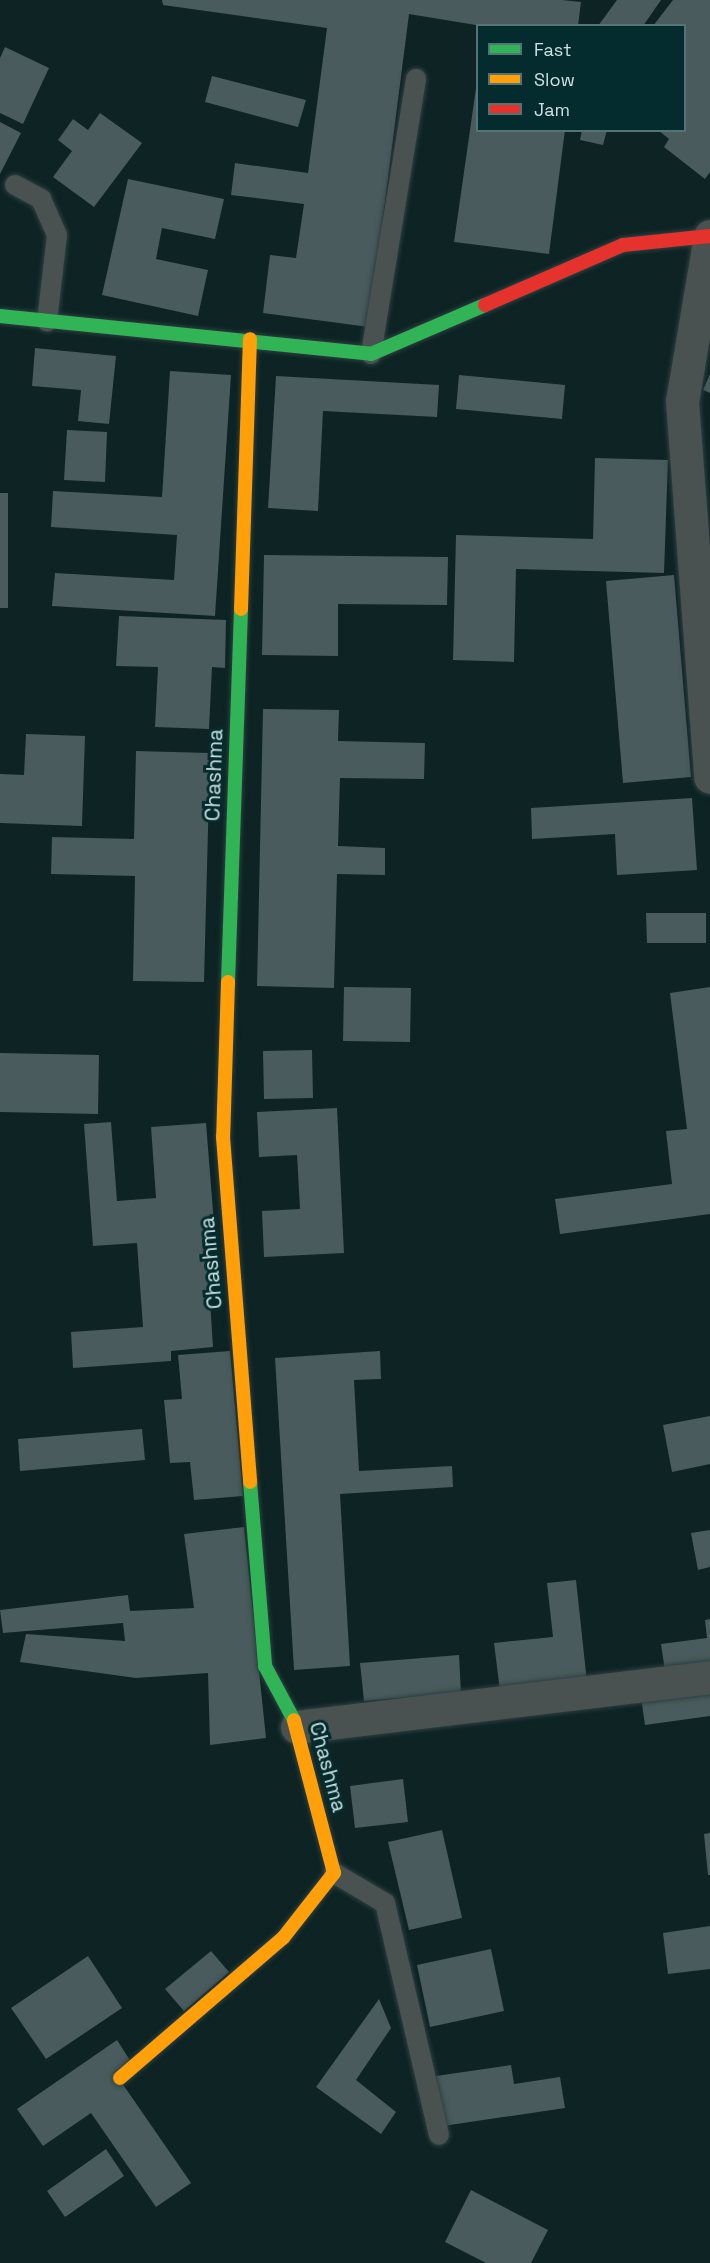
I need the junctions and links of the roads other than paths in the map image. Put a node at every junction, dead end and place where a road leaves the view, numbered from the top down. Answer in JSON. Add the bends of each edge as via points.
{"nodes":[{"id":1,"x":416,"y":79,"type":"dead end"},
{"id":2,"x":15,"y":185,"type":"dead end"},
{"id":3,"x":710,"y":236,"type":"edge"},
{"id":4,"x":0,"y":316,"type":"edge"},
{"id":5,"x":47,"y":321,"type":"junction"},
{"id":6,"x":250,"y":339,"type":"junction"},
{"id":7,"x":371,"y":354,"type":"junction"},
{"id":8,"x":710,"y":777,"type":"edge"},
{"id":9,"x":710,"y":1677,"type":"edge"},
{"id":10,"x":297,"y":1728,"type":"junction"},
{"id":11,"x":334,"y":1873,"type":"junction"},
{"id":12,"x":120,"y":2078,"type":"dead end"},
{"id":13,"x":439,"y":2134,"type":"dead end"}],
"edges":[{"from":1,"to":7,"type":"lane"},
{"from":2,"to":5,"type":"lane","via":[[41,199],[57,235]]},
{"from":3,"to":7,"type":"street","via":[[623,245]]},
{"from":3,"to":8,"type":"street","via":[[682,401]]},
{"from":4,"to":5,"type":"street"},
{"from":5,"to":6,"type":"street"},
{"from":6,"to":7,"type":"street"},
{"from":6,"to":10,"type":"street","name":"Chashma","via":[[223,1137],[264,1666]]},
{"from":9,"to":10,"type":"street"},
{"from":10,"to":11,"type":"street","name":"Chashma"},
{"from":11,"to":12,"type":"street","via":[[283,1938]]},
{"from":11,"to":13,"type":"lane","via":[[385,1903]]}]}
